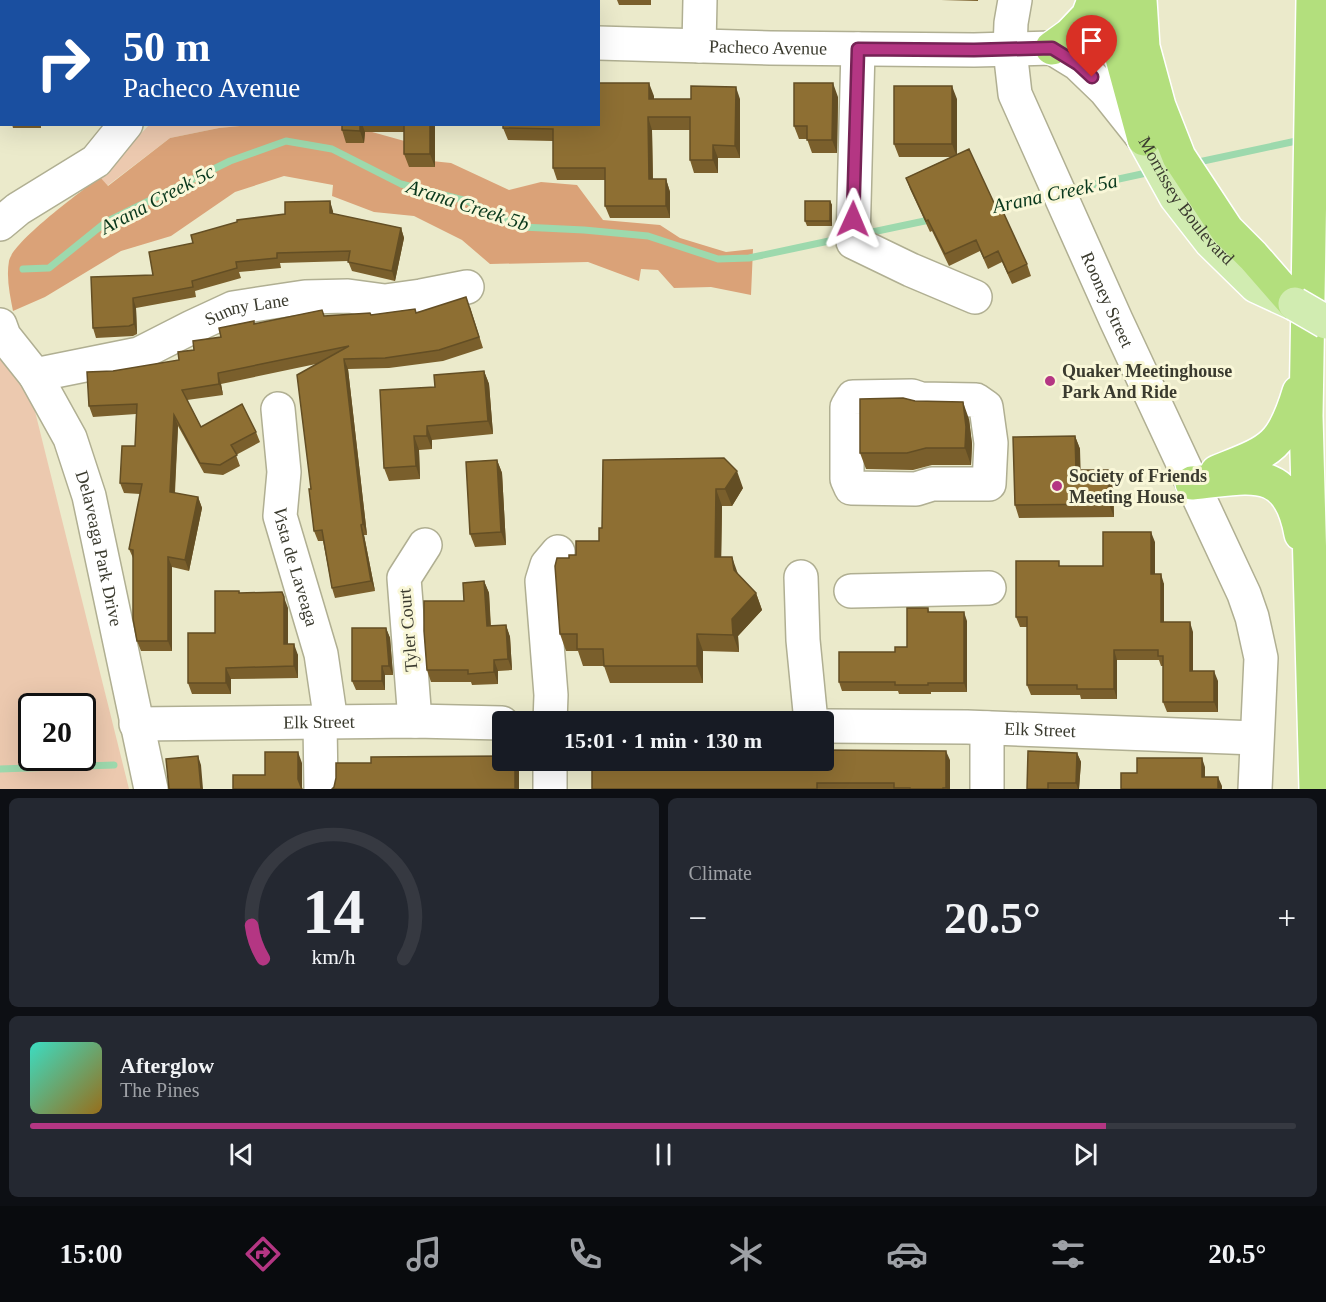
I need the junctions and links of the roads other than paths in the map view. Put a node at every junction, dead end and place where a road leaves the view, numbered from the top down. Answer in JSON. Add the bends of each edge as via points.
{"nodes":[{"id":1,"x":700,"y":0,"type":"edge"},
{"id":2,"x":1015,"y":0,"type":"edge"},
{"id":3,"x":1094,"y":0,"type":"edge"},
{"id":4,"x":1116,"y":0,"type":"edge"},
{"id":5,"x":1140,"y":0,"type":"edge"},
{"id":6,"x":1313,"y":0,"type":"edge"},
{"id":7,"x":600,"y":43,"type":"edge"},
{"id":8,"x":699,"y":46,"type":"junction"},
{"id":9,"x":1052,"y":48,"type":"junction"},
{"id":10,"x":858,"y":49,"type":"junction"},
{"id":11,"x":1010,"y":50,"type":"junction"},
{"id":12,"x":124,"y":126,"type":"edge"},
{"id":13,"x":1144,"y":139,"type":"junction"},
{"id":14,"x":0,"y":224,"type":"edge"},
{"id":15,"x":1250,"y":268,"type":"junction"},
{"id":16,"x":467,"y":287,"type":"dead end"},
{"id":17,"x":975,"y":297,"type":"dead end"},
{"id":18,"x":1295,"y":304,"type":"joint"},
{"id":19,"x":1326,"y":322,"type":"edge"},
{"id":20,"x":0,"y":325,"type":"edge"},
{"id":21,"x":1307,"y":361,"type":"junction"},
{"id":22,"x":35,"y":375,"type":"junction"},
{"id":23,"x":278,"y":409,"type":"dead end"},
{"id":24,"x":1192,"y":483,"type":"junction"},
{"id":25,"x":989,"y":484,"type":"joint"},
{"id":26,"x":425,"y":545,"type":"dead end"},
{"id":27,"x":558,"y":552,"type":"dead end"},
{"id":28,"x":801,"y":577,"type":"dead end"},
{"id":29,"x":988,"y":588,"type":"dead end"},
{"id":30,"x":851,"y":591,"type":"dead end"},
{"id":31,"x":1310,"y":606,"type":"junction"},
{"id":32,"x":550,"y":711,"type":"edge"},
{"id":33,"x":811,"y":711,"type":"edge"},
{"id":34,"x":415,"y":721,"type":"junction"},
{"id":35,"x":326,"y":722,"type":"junction"},
{"id":36,"x":492,"y":723,"type":"edge"},
{"id":37,"x":136,"y":724,"type":"junction"},
{"id":38,"x":834,"y":726,"type":"edge"},
{"id":39,"x":987,"y":728,"type":"junction"},
{"id":40,"x":1256,"y":738,"type":"junction"},
{"id":41,"x":550,"y":771,"type":"edge"},
{"id":42,"x":151,"y":789,"type":"edge"},
{"id":43,"x":321,"y":789,"type":"edge"},
{"id":44,"x":550,"y":789,"type":"edge"},
{"id":45,"x":987,"y":789,"type":"edge"},
{"id":46,"x":1255,"y":789,"type":"edge"},
{"id":47,"x":1316,"y":789,"type":"edge"}],
"edges":[{"from":1,"to":8,"type":"street"},
{"from":2,"to":11,"type":"street"},
{"from":3,"to":9,"type":"highway","via":[[1088,16]]},
{"from":4,"to":13,"type":"highway","via":[[1119,47]]},
{"from":5,"to":15,"type":"highway","via":[[1143,47],[1159,106],[1179,156]]},
{"from":6,"to":21,"type":"highway"},
{"from":7,"to":8,"type":"street","name":"Pacheco Avenue"},
{"from":8,"to":10,"type":"street","name":"Pacheco Avenue"},
{"from":9,"to":11,"type":"street"},
{"from":9,"to":13,"type":"street","name":"Morrissey Boulevard","via":[[1078,64],[1106,90]]},
{"from":10,"to":11,"type":"street","name":"Pacheco Avenue"},
{"from":10,"to":17,"type":"street","via":[[853,242]]},
{"from":11,"to":24,"type":"street","name":"Rooney Street","via":[[1015,94]]},
{"from":12,"to":14,"type":"street","via":[[96,161]]},
{"from":13,"to":15,"type":"main road","name":"Morrissey Boulevard","via":[[1176,197],[1211,242]]},
{"from":15,"to":18,"type":"highway"},
{"from":16,"to":22,"type":"street","name":"Sunny Lane","via":[[385,301],[348,296],[305,297],[233,308],[139,354]]},
{"from":18,"to":19,"type":"main road","bridge":true},
{"from":20,"to":22,"type":"street","name":"Delaveaga Park Drive","via":[[4,336]]},
{"from":21,"to":24,"type":"highway","via":[[1295,404],[1274,444],[1252,458]]},
{"from":21,"to":31,"type":"highway"},
{"from":22,"to":37,"type":"street","name":"Delaveaga Park Drive","via":[[70,438],[89,496]]},
{"from":23,"to":35,"type":"street","name":"Vista de Laveaga","via":[[284,472],[280,516],[321,654]]},
{"from":24,"to":31,"type":"highway","via":[[1262,479],[1285,493],[1299,525]]},
{"from":24,"to":40,"type":"street","name":"Rooney Street","via":[[1244,594],[1256,629],[1261,657]]},
{"from":25,"to":25,"type":"street","via":[[991,443],[986,407],[976,400],[853,397],[847,407],[851,488]]},
{"from":26,"to":34,"type":"street","name":"Tyler Court","via":[[404,578]]},
{"from":27,"to":32,"type":"street","via":[[542,581]]},
{"from":28,"to":33,"type":"street"},
{"from":29,"to":30,"type":"street"},
{"from":31,"to":47,"type":"highway"},
{"from":34,"to":35,"type":"street","name":"Elk Street"},
{"from":34,"to":36,"type":"street","name":"Elk Street"},
{"from":35,"to":37,"type":"street","name":"Elk Street"},
{"from":35,"to":43,"type":"street","name":"Vista de Laveaga"},
{"from":37,"to":42,"type":"street","name":"Delaveaga Park Drive"},
{"from":38,"to":39,"type":"street","name":"Elk Street"},
{"from":39,"to":40,"type":"street","name":"Elk Street"},
{"from":39,"to":45,"type":"street"},
{"from":40,"to":46,"type":"street","name":"Rooney Street"},
{"from":41,"to":44,"type":"street"}]}
